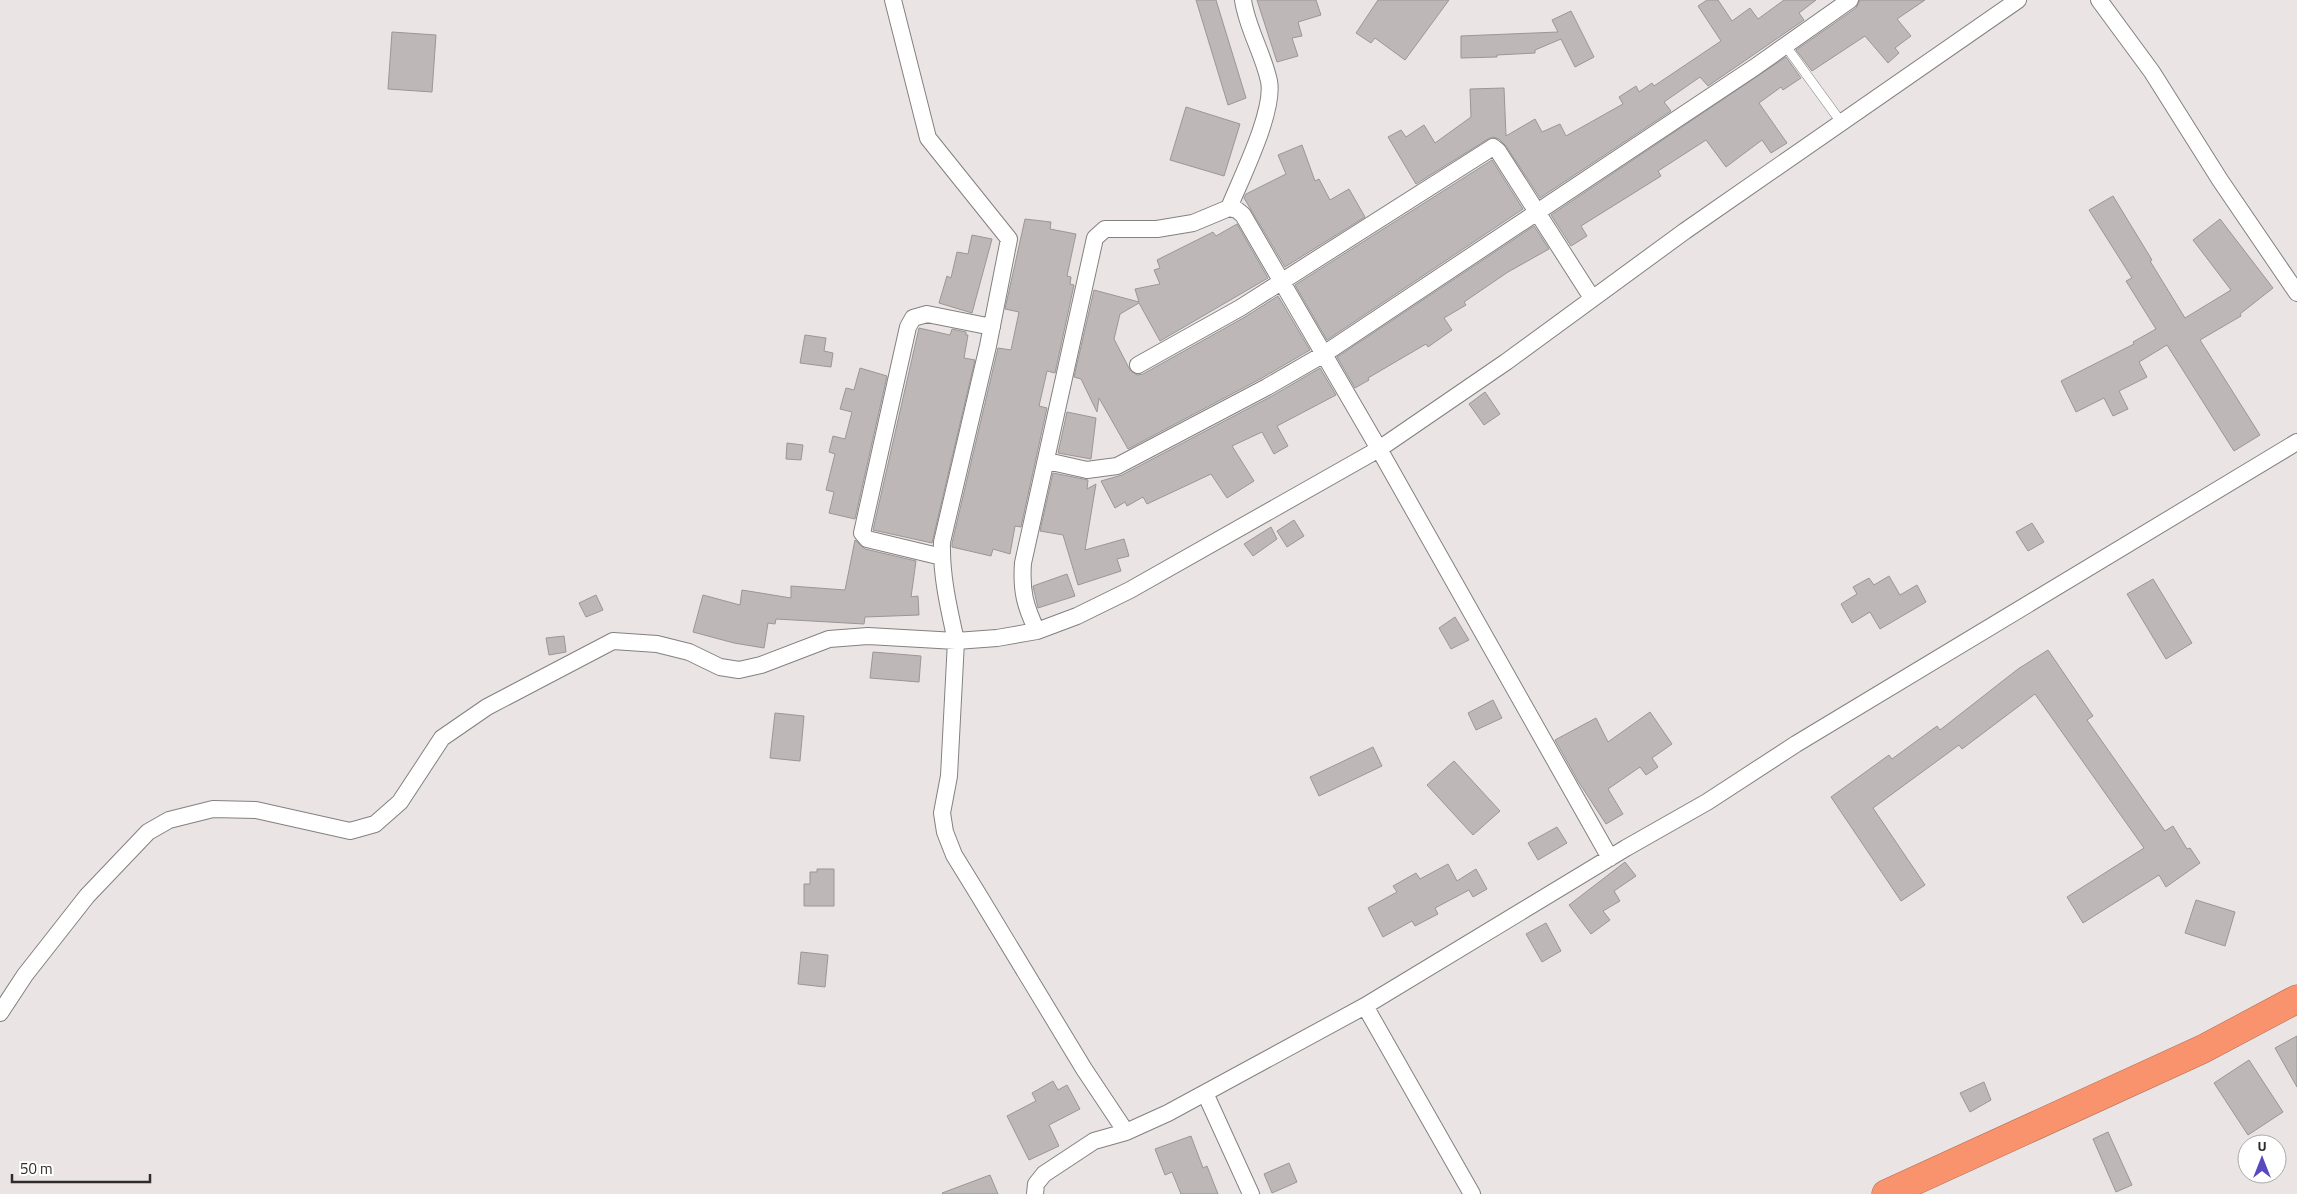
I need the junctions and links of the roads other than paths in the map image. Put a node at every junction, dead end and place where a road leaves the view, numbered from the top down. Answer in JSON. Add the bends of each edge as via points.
{"nodes":[{"id":1,"x":893,"y":0,"type":"edge"},
{"id":2,"x":1243,"y":0,"type":"edge"},
{"id":3,"x":1850,"y":0,"type":"edge"},
{"id":4,"x":2018,"y":0,"type":"edge"},
{"id":5,"x":2099,"y":0,"type":"edge"},
{"id":6,"x":1785,"y":45,"type":"junction"},
{"id":7,"x":1841,"y":122,"type":"junction"},
{"id":8,"x":1229,"y":208,"type":"junction"},
{"id":9,"x":1536,"y":211,"type":"junction"},
{"id":10,"x":1282,"y":281,"type":"junction"},
{"id":11,"x":2297,"y":292,"type":"edge"},
{"id":12,"x":1592,"y":298,"type":"junction"},
{"id":13,"x":992,"y":327,"type":"junction"},
{"id":14,"x":1324,"y":354,"type":"junction"},
{"id":15,"x":1138,"y":365,"type":"dead end"},
{"id":16,"x":2297,"y":442,"type":"edge"},
{"id":17,"x":1378,"y":448,"type":"junction"},
{"id":18,"x":1047,"y":461,"type":"junction"},
{"id":19,"x":942,"y":557,"type":"junction"},
{"id":20,"x":1037,"y":631,"type":"junction"},
{"id":21,"x":956,"y":641,"type":"junction"},
{"id":22,"x":1610,"y":858,"type":"junction"},
{"id":23,"x":2297,"y":999,"type":"edge"},
{"id":24,"x":1364,"y":1006,"type":"junction"},
{"id":25,"x":0,"y":1013,"type":"edge"},
{"id":26,"x":1204,"y":1092,"type":"junction"},
{"id":27,"x":1126,"y":1132,"type":"junction"},
{"id":28,"x":1035,"y":1194,"type":"edge"},
{"id":29,"x":1251,"y":1194,"type":"edge"},
{"id":30,"x":1472,"y":1194,"type":"edge"},
{"id":31,"x":1886,"y":1194,"type":"edge"}],
"edges":[{"from":1,"to":13,"type":"street","via":[[928,138],[1009,239]]},
{"from":2,"to":8,"type":"street","via":[[1269,83],[1270,99]]},
{"from":3,"to":6,"type":"street"},
{"from":4,"to":7,"type":"street"},
{"from":5,"to":11,"type":"street","via":[[2152,72],[2220,180]]},
{"from":6,"to":7,"type":"lane"},
{"from":6,"to":9,"type":"street"},
{"from":7,"to":12,"type":"street"},
{"from":8,"to":10,"type":"street","via":[[1243,215]]},
{"from":8,"to":18,"type":"street","via":[[1179,226],[1110,228],[1098,233],[1092,248]]},
{"from":9,"to":10,"type":"street","via":[[1496,148],[1490,148]]},
{"from":9,"to":12,"type":"street"},
{"from":9,"to":14,"type":"street"},
{"from":10,"to":14,"type":"street"},
{"from":10,"to":15,"type":"street"},
{"from":12,"to":17,"type":"street","via":[[1506,362]]},
{"from":13,"to":19,"type":"street","via":[[942,542]]},
{"from":13,"to":19,"type":"street","via":[[927,314],[913,318],[908,327],[869,497],[862,533],[867,539]]},
{"from":14,"to":17,"type":"street"},
{"from":14,"to":18,"type":"street","via":[[1118,466],[1087,470]]},
{"from":16,"to":22,"type":"street","via":[[1796,744],[1708,802]]},
{"from":17,"to":20,"type":"street","via":[[1130,590],[1078,616]]},
{"from":17,"to":22,"type":"street"},
{"from":18,"to":20,"type":"street","via":[[1022,563],[1025,606]]},
{"from":19,"to":21,"type":"street"},
{"from":20,"to":21,"type":"street"},
{"from":21,"to":25,"type":"street","via":[[868,636],[829,639],[739,670],[720,667],[689,652],[657,644],[613,641],[488,707],[442,738],[400,802],[375,824],[350,831],[256,810],[213,809],[169,820],[148,832],[86,896]]},
{"from":21,"to":27,"type":"street","via":[[949,776],[942,813],[945,832],[954,855]]},
{"from":22,"to":24,"type":"street"},
{"from":23,"to":31,"type":"highway","via":[[2203,1049]]},
{"from":24,"to":26,"type":"street"},
{"from":24,"to":30,"type":"street"},
{"from":26,"to":27,"type":"street"},
{"from":26,"to":29,"type":"street"},
{"from":27,"to":28,"type":"street","via":[[1094,1140],[1044,1174],[1036,1184]]}]}
